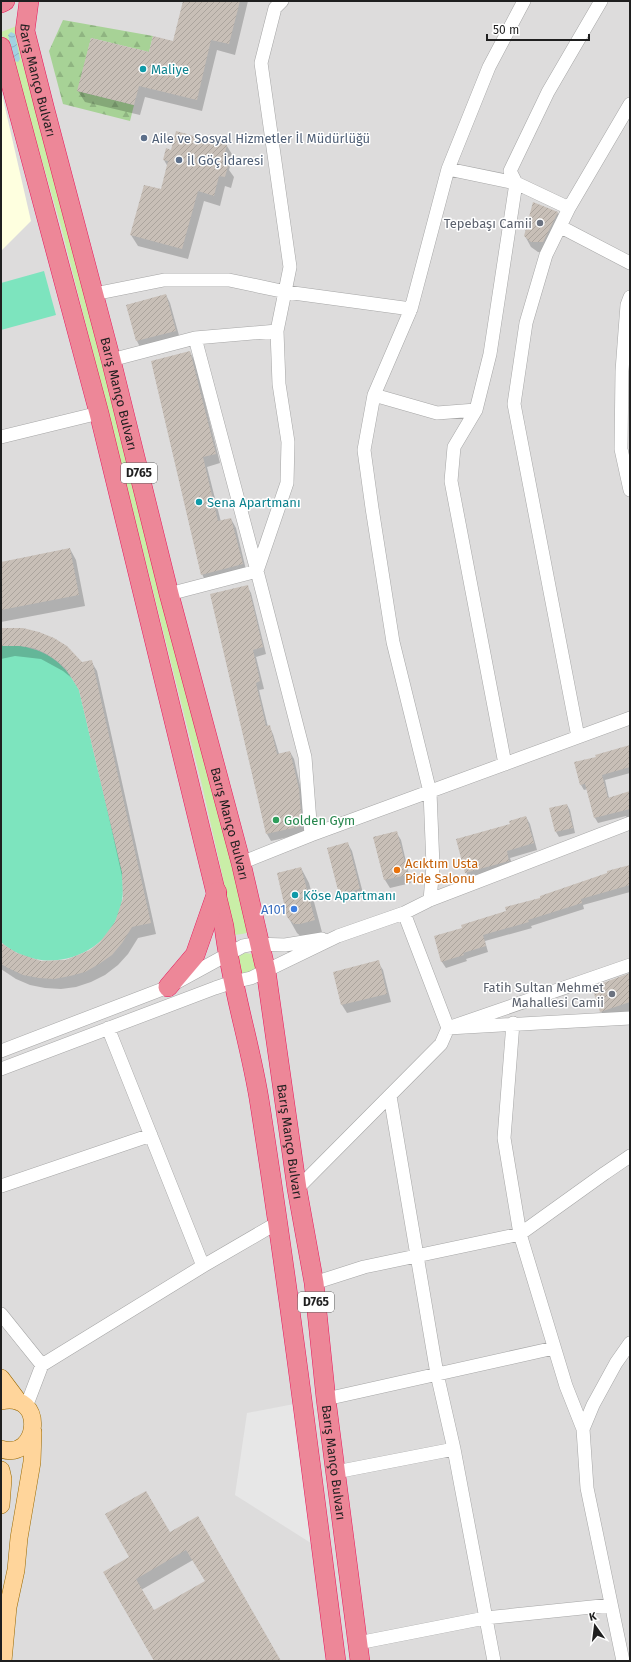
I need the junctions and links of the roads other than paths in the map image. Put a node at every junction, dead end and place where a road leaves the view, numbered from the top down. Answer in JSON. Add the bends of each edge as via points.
{"nodes":[{"id":1,"x":5,"y":1,"type":"edge"},
{"id":2,"x":29,"y":1,"type":"edge"},
{"id":3,"x":282,"y":1,"type":"edge"},
{"id":4,"x":524,"y":1,"type":"edge"},
{"id":5,"x":601,"y":1,"type":"edge"},
{"id":6,"x":1,"y":3,"type":"edge"},
{"id":7,"x":1,"y":47,"type":"edge"},
{"id":8,"x":630,"y":104,"type":"edge"},
{"id":9,"x":448,"y":169,"type":"junction"},
{"id":10,"x":516,"y":183,"type":"junction"},
{"id":11,"x":569,"y":208,"type":"junction"},
{"id":12,"x":561,"y":227,"type":"junction"},
{"id":13,"x":630,"y":263,"type":"edge"},
{"id":14,"x":286,"y":292,"type":"junction"},
{"id":15,"x":94,"y":294,"type":"junction"},
{"id":16,"x":629,"y":302,"type":"edge"},
{"id":17,"x":411,"y":309,"type":"junction"},
{"id":18,"x":277,"y":331,"type":"junction"},
{"id":19,"x":194,"y":338,"type":"junction"},
{"id":20,"x":111,"y":360,"type":"junction"},
{"id":21,"x":374,"y":395,"type":"junction"},
{"id":22,"x":476,"y":410,"type":"junction"},
{"id":23,"x":99,"y":413,"type":"junction"},
{"id":24,"x":1,"y":437,"type":"edge"},
{"id":25,"x":630,"y":490,"type":"edge"},
{"id":26,"x":257,"y":571,"type":"junction"},
{"id":27,"x":169,"y":594,"type":"junction"},
{"id":28,"x":630,"y":718,"type":"edge"},
{"id":29,"x":578,"y":737,"type":"junction"},
{"id":30,"x":505,"y":764,"type":"junction"},
{"id":31,"x":430,"y":792,"type":"junction"},
{"id":32,"x":630,"y":823,"type":"edge"},
{"id":33,"x":311,"y":834,"type":"junction"},
{"id":34,"x":241,"y":864,"type":"junction"},
{"id":35,"x":217,"y":892,"type":"junction"},
{"id":36,"x":430,"y":900,"type":"junction"},
{"id":37,"x":404,"y":913,"type":"junction"},
{"id":38,"x":338,"y":936,"type":"junction"},
{"id":39,"x":260,"y":944,"type":"junction"},
{"id":40,"x":227,"y":954,"type":"junction"},
{"id":41,"x":630,"y":965,"type":"edge"},
{"id":42,"x":266,"y":971,"type":"junction"},
{"id":43,"x":233,"y":982,"type":"junction"},
{"id":44,"x":168,"y":987,"type":"junction"},
{"id":45,"x":630,"y":1018,"type":"edge"},
{"id":46,"x":513,"y":1024,"type":"junction"},
{"id":47,"x":108,"y":1028,"type":"junction"},
{"id":48,"x":448,"y":1028,"type":"junction"},
{"id":49,"x":1,"y":1051,"type":"edge"},
{"id":50,"x":1,"y":1069,"type":"edge"},
{"id":51,"x":390,"y":1096,"type":"junction"},
{"id":52,"x":151,"y":1135,"type":"junction"},
{"id":53,"x":630,"y":1156,"type":"edge"},
{"id":54,"x":1,"y":1186,"type":"edge"},
{"id":55,"x":297,"y":1189,"type":"junction"},
{"id":56,"x":277,"y":1223,"type":"junction"},
{"id":57,"x":520,"y":1234,"type":"junction"},
{"id":58,"x":417,"y":1256,"type":"junction"},
{"id":59,"x":203,"y":1266,"type":"junction"},
{"id":60,"x":314,"y":1283,"type":"junction"},
{"id":61,"x":1,"y":1314,"type":"edge"},
{"id":62,"x":630,"y":1344,"type":"edge"},
{"id":63,"x":554,"y":1348,"type":"junction"},
{"id":64,"x":42,"y":1365,"type":"junction"},
{"id":65,"x":437,"y":1374,"type":"junction"},
{"id":66,"x":1,"y":1378,"type":"edge"},
{"id":67,"x":326,"y":1399,"type":"junction"},
{"id":68,"x":1,"y":1401,"type":"edge"},
{"id":69,"x":23,"y":1404,"type":"junction"},
{"id":70,"x":583,"y":1429,"type":"junction"},
{"id":71,"x":33,"y":1432,"type":"junction"},
{"id":72,"x":1,"y":1449,"type":"edge"},
{"id":73,"x":454,"y":1449,"type":"junction"},
{"id":74,"x":1,"y":1470,"type":"edge"},
{"id":75,"x":336,"y":1472,"type":"junction"},
{"id":76,"x":1,"y":1505,"type":"edge"},
{"id":77,"x":611,"y":1605,"type":"junction"},
{"id":78,"x":485,"y":1618,"type":"junction"},
{"id":79,"x":359,"y":1652,"type":"edge"},
{"id":80,"x":3,"y":1661,"type":"edge"},
{"id":81,"x":336,"y":1661,"type":"edge"},
{"id":82,"x":494,"y":1661,"type":"edge"},
{"id":83,"x":623,"y":1661,"type":"edge"}],
"edges":[{"from":1,"to":6,"type":"highway"},
{"from":2,"to":15,"type":"highway","name":"Barış Manço Bulvarı","number":"D765","via":[[25,31]]},
{"from":3,"to":14,"type":"street","via":[[275,8],[261,63],[290,267]]},
{"from":4,"to":9,"type":"street","via":[[489,67]]},
{"from":5,"to":10,"type":"street","via":[[548,92],[510,171]]},
{"from":7,"to":23,"type":"highway","name":"Barış Manço Bulvarı","number":"D765"},
{"from":8,"to":11,"type":"street"},
{"from":9,"to":10,"type":"street"},
{"from":9,"to":17,"type":"street"},
{"from":10,"to":11,"type":"street"},
{"from":10,"to":22,"type":"street","via":[[490,354]]},
{"from":11,"to":12,"type":"street"},
{"from":12,"to":13,"type":"street"},
{"from":12,"to":29,"type":"street","via":[[546,255],[526,324],[514,404]]},
{"from":14,"to":15,"type":"street","via":[[229,280],[164,280]]},
{"from":14,"to":17,"type":"street"},
{"from":14,"to":18,"type":"street"},
{"from":15,"to":20,"type":"highway","name":"Barış Manço Bulvarı","number":"D765"},
{"from":16,"to":25,"type":"street","via":[[622,371],[621,449]]},
{"from":17,"to":21,"type":"street"},
{"from":18,"to":19,"type":"street"},
{"from":18,"to":26,"type":"street","via":[[279,384],[288,442],[287,483]]},
{"from":19,"to":20,"type":"street"},
{"from":19,"to":26,"type":"street"},
{"from":20,"to":27,"type":"highway","name":"Barış Manço Bulvarı","number":"D765"},
{"from":21,"to":22,"type":"street","via":[[437,413]]},
{"from":21,"to":31,"type":"street","via":[[364,450],[372,508],[393,642]]},
{"from":22,"to":30,"type":"street","via":[[454,447],[451,481]]},
{"from":23,"to":24,"type":"street"},
{"from":23,"to":35,"type":"highway","name":"Barış Manço Bulvarı","number":"D765"},
{"from":26,"to":27,"type":"street"},
{"from":26,"to":33,"type":"street","via":[[305,757]]},
{"from":27,"to":34,"type":"highway","name":"Barış Manço Bulvarı","number":"D765"},
{"from":28,"to":29,"type":"street"},
{"from":29,"to":30,"type":"street"},
{"from":30,"to":31,"type":"street"},
{"from":31,"to":33,"type":"street"},
{"from":31,"to":36,"type":"street","via":[[433,866]]},
{"from":32,"to":36,"type":"street"},
{"from":33,"to":34,"type":"street"},
{"from":34,"to":39,"type":"highway","name":"Barış Manço Bulvarı","number":"D765"},
{"from":35,"to":40,"type":"highway","name":"Barış Manço Bulvarı","number":"D765"},
{"from":35,"to":44,"type":"highway","via":[[195,955]]},
{"from":36,"to":37,"type":"street"},
{"from":37,"to":38,"type":"street"},
{"from":37,"to":48,"type":"street"},
{"from":38,"to":39,"type":"street","via":[[285,945]]},
{"from":38,"to":42,"type":"street"},
{"from":39,"to":40,"type":"street","via":[[243,946]]},
{"from":39,"to":42,"type":"highway","name":"Barış Manço Bulvarı","number":"D765"},
{"from":40,"to":43,"type":"highway","name":"Barış Manço Bulvarı","number":"D765"},
{"from":40,"to":44,"type":"street"},
{"from":41,"to":48,"type":"street"},
{"from":42,"to":43,"type":"street"},
{"from":42,"to":55,"type":"highway","name":"Barış Manço Bulvarı","number":"D765"},
{"from":43,"to":47,"type":"street"},
{"from":43,"to":56,"type":"highway","name":"Barış Manço Bulvarı","number":"D765","via":[[260,1102]]},
{"from":44,"to":49,"type":"street"},
{"from":45,"to":46,"type":"street"},
{"from":46,"to":48,"type":"street"},
{"from":46,"to":57,"type":"street","via":[[504,1138]]},
{"from":47,"to":50,"type":"street"},
{"from":47,"to":52,"type":"street"},
{"from":48,"to":51,"type":"street","via":[[442,1044]]},
{"from":51,"to":55,"type":"street"},
{"from":51,"to":58,"type":"street"},
{"from":52,"to":54,"type":"street"},
{"from":52,"to":59,"type":"street"},
{"from":53,"to":57,"type":"street"},
{"from":55,"to":60,"type":"highway","name":"Barış Manço Bulvarı","number":"D765"},
{"from":56,"to":59,"type":"street"},
{"from":56,"to":81,"type":"highway","name":"Barış Manço Bulvarı","number":"D765"},
{"from":57,"to":58,"type":"street"},
{"from":57,"to":63,"type":"street"},
{"from":58,"to":60,"type":"street","via":[[364,1267]]},
{"from":58,"to":65,"type":"street"},
{"from":59,"to":64,"type":"street"},
{"from":60,"to":67,"type":"highway","name":"Barış Manço Bulvarı","number":"D765"},
{"from":61,"to":64,"type":"street"},
{"from":62,"to":70,"type":"street","via":[[616,1363]]},
{"from":63,"to":65,"type":"street"},
{"from":63,"to":70,"type":"street"},
{"from":64,"to":69,"type":"street"},
{"from":65,"to":67,"type":"street"},
{"from":65,"to":73,"type":"street"},
{"from":66,"to":69,"type":"main road"},
{"from":67,"to":75,"type":"highway","name":"Barış Manço Bulvarı","number":"D765"},
{"from":68,"to":69,"type":"main road","via":[[8,1399]]},
{"from":69,"to":71,"type":"main road","via":[[33,1419]]},
{"from":70,"to":77,"type":"street","via":[[587,1488]]},
{"from":71,"to":72,"type":"main road","via":[[22,1446],[14,1450]]},
{"from":71,"to":80,"type":"main road","via":[[32,1462],[8,1607]]},
{"from":73,"to":75,"type":"street"},
{"from":73,"to":78,"type":"street"},
{"from":74,"to":76,"type":"main road"},
{"from":75,"to":79,"type":"highway","name":"Barış Manço Bulvarı","number":"D765"},
{"from":77,"to":78,"type":"street"},
{"from":77,"to":83,"type":"street"},
{"from":78,"to":79,"type":"street"},
{"from":78,"to":82,"type":"street"}]}
